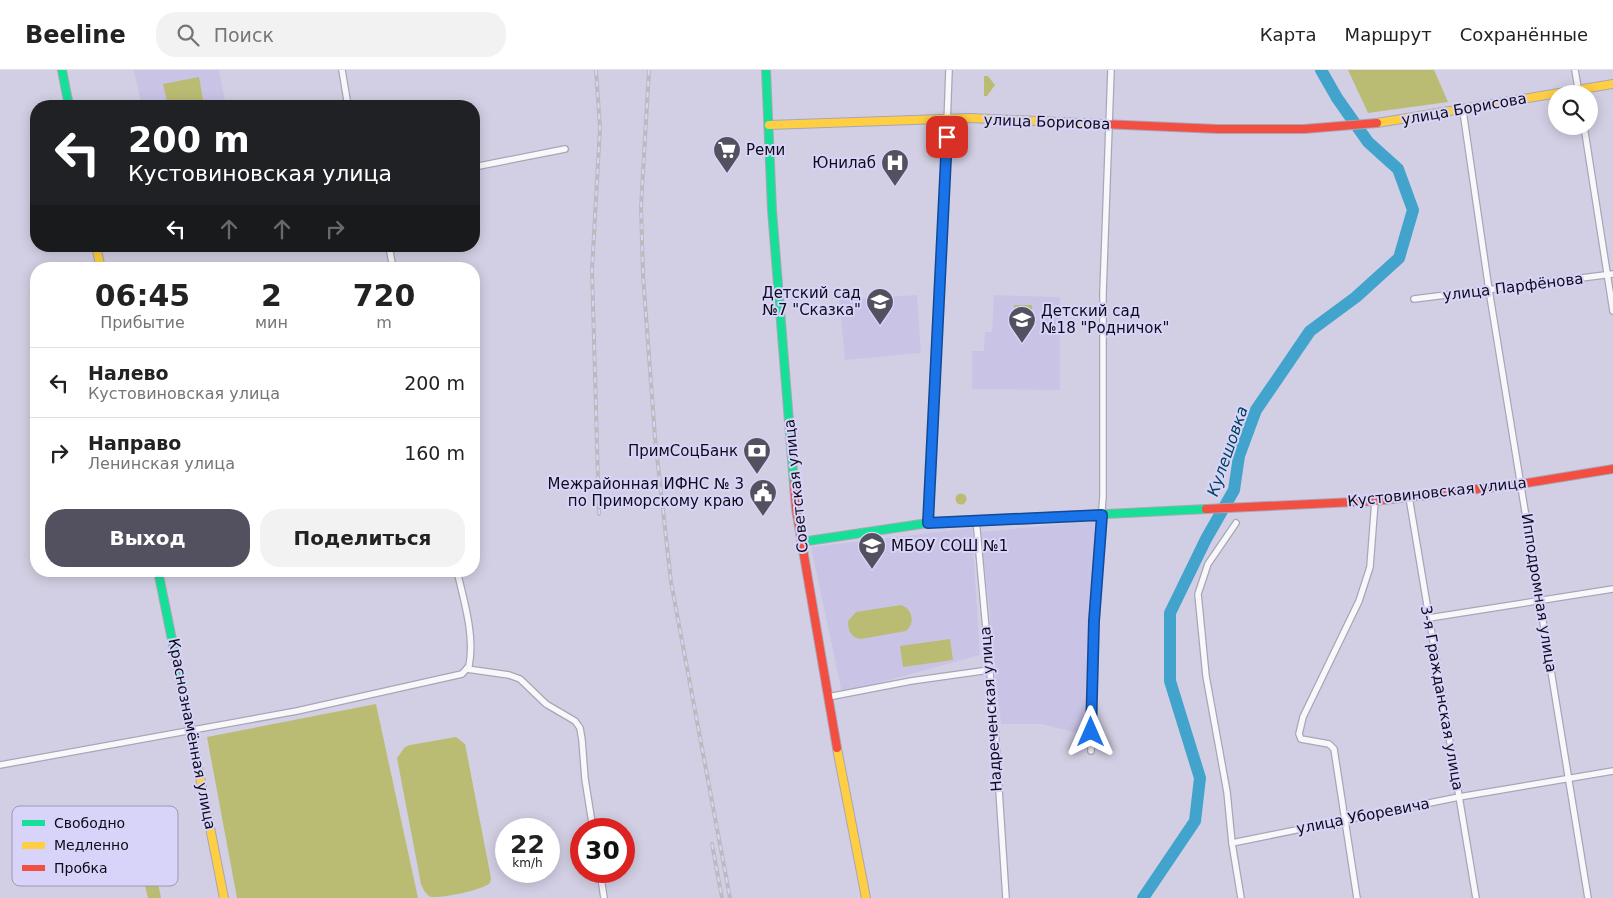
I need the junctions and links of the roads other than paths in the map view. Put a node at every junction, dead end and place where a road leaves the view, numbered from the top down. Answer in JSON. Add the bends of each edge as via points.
{"nodes":[{"id":1,"x":62,"y":70,"type":"edge"},
{"id":2,"x":342,"y":70,"type":"edge"},
{"id":3,"x":766,"y":70,"type":"edge"},
{"id":4,"x":949,"y":70,"type":"edge"},
{"id":5,"x":1111,"y":70,"type":"edge"},
{"id":6,"x":1575,"y":70,"type":"edge"},
{"id":7,"x":1613,"y":84,"type":"edge"},
{"id":8,"x":1577,"y":85,"type":"edge"},
{"id":9,"x":1598,"y":87,"type":"edge"},
{"id":10,"x":1548,"y":96,"type":"edge"},
{"id":11,"x":68,"y":100,"type":"edge"},
{"id":12,"x":347,"y":100,"type":"edge"},
{"id":13,"x":1463,"y":111,"type":"junction"},
{"id":14,"x":947,"y":120,"type":"junction"},
{"id":15,"x":1111,"y":124,"type":"junction"},
{"id":16,"x":769,"y":125,"type":"junction"},
{"id":17,"x":1586,"y":135,"type":"edge"},
{"id":18,"x":565,"y":149,"type":"dead end"},
{"id":19,"x":480,"y":165,"type":"edge"},
{"id":20,"x":1611,"y":275,"type":"edge"},
{"id":21,"x":1489,"y":290,"type":"junction"},
{"id":22,"x":1414,"y":299,"type":"dead end"},
{"id":23,"x":1613,"y":310,"type":"edge"},
{"id":24,"x":1613,"y":469,"type":"edge"},
{"id":25,"x":1521,"y":484,"type":"junction"},
{"id":26,"x":1409,"y":497,"type":"junction"},
{"id":27,"x":1375,"y":501,"type":"junction"},
{"id":28,"x":1102,"y":515,"type":"junction"},
{"id":29,"x":976,"y":520,"type":"junction"},
{"id":30,"x":928,"y":523,"type":"junction"},
{"id":31,"x":1236,"y":523,"type":"dead end"},
{"id":32,"x":801,"y":542,"type":"junction"},
{"id":33,"x":159,"y":577,"type":"edge"},
{"id":34,"x":458,"y":577,"type":"edge"},
{"id":35,"x":1613,"y":589,"type":"edge"},
{"id":36,"x":1540,"y":601,"type":"junction"},
{"id":37,"x":1429,"y":618,"type":"junction"},
{"id":38,"x":467,"y":669,"type":"junction"},
{"id":39,"x":989,"y":670,"type":"junction"},
{"id":40,"x":828,"y":697,"type":"junction"},
{"id":41,"x":191,"y":729,"type":"junction"},
{"id":42,"x":1091,"y":751,"type":"dead end"},
{"id":43,"x":0,"y":765,"type":"edge"},
{"id":44,"x":1613,"y":771,"type":"edge"},
{"id":45,"x":1569,"y":778,"type":"junction"},
{"id":46,"x":1459,"y":797,"type":"junction"},
{"id":47,"x":591,"y":818,"type":"edge"},
{"id":48,"x":1346,"y":818,"type":"junction"},
{"id":49,"x":1232,"y":843,"type":"junction"},
{"id":50,"x":602,"y":883,"type":"edge"},
{"id":51,"x":224,"y":898,"type":"edge"},
{"id":52,"x":604,"y":898,"type":"edge"},
{"id":53,"x":866,"y":898,"type":"edge"},
{"id":54,"x":1006,"y":898,"type":"edge"},
{"id":55,"x":1241,"y":898,"type":"edge"},
{"id":56,"x":1357,"y":898,"type":"edge"},
{"id":57,"x":1476,"y":898,"type":"edge"},
{"id":58,"x":1588,"y":898,"type":"edge"}],
"edges":[{"from":1,"to":11,"type":"street"},
{"from":2,"to":12,"type":"street"},
{"from":3,"to":16,"type":"street","name":"Советская улица"},
{"from":4,"to":14,"type":"street"},
{"from":5,"to":15,"type":"street"},
{"from":6,"to":8,"type":"street"},
{"from":7,"to":9,"type":"street","name":"улица Борисова"},
{"from":10,"to":13,"type":"street","name":"улица Борисова"},
{"from":13,"to":15,"type":"street","name":"улица Борисова","via":[[1326,128]]},
{"from":13,"to":21,"type":"street","name":"Ипподромная улица"},
{"from":14,"to":15,"type":"street","name":"улица Борисова","via":[[970,118]]},
{"from":14,"to":16,"type":"street","name":"улица Борисова"},
{"from":14,"to":30,"type":"street"},
{"from":15,"to":28,"type":"street","via":[[1103,293]]},
{"from":16,"to":32,"type":"street","name":"Советская улица","via":[[772,210]]},
{"from":17,"to":20,"type":"street"},
{"from":18,"to":19,"type":"street"},
{"from":20,"to":21,"type":"street","name":"улица Парфёнова"},
{"from":20,"to":23,"type":"street"},
{"from":21,"to":22,"type":"street","name":"улица Парфёнова"},
{"from":21,"to":25,"type":"street","name":"Ипподромная улица"},
{"from":24,"to":25,"type":"street","name":"Кустовиновская улица"},
{"from":25,"to":26,"type":"street","name":"Кустовиновская улица"},
{"from":25,"to":36,"type":"street","name":"Ипподромная улица"},
{"from":26,"to":27,"type":"street","name":"Кустовиновская улица"},
{"from":26,"to":37,"type":"street","name":"3-я Гражданская улица"},
{"from":27,"to":28,"type":"street","name":"Кустовиновская улица"},
{"from":27,"to":48,"type":"street","via":[[1370,567],[1359,601],[1299,728],[1302,739],[1329,744],[1334,749]]},
{"from":28,"to":29,"type":"street"},
{"from":28,"to":42,"type":"street","via":[[1094,621]]},
{"from":29,"to":30,"type":"street"},
{"from":29,"to":39,"type":"street","name":"Надреченская улица"},
{"from":30,"to":32,"type":"street"},
{"from":31,"to":49,"type":"street","via":[[1208,564],[1198,594],[1206,676],[1227,792]]},
{"from":32,"to":40,"type":"street","name":"Советская улица"},
{"from":33,"to":41,"type":"street","name":"Краснознамённая улица"},
{"from":34,"to":38,"type":"street","via":[[471,648]]},
{"from":35,"to":36,"type":"street"},
{"from":36,"to":37,"type":"street"},
{"from":36,"to":45,"type":"street","name":"Ипподромная улица"},
{"from":37,"to":46,"type":"street","name":"3-я Гражданская улица"},
{"from":38,"to":41,"type":"street","via":[[452,677],[297,711]]},
{"from":38,"to":47,"type":"street","via":[[520,679],[546,704],[575,721],[580,728]]},
{"from":39,"to":40,"type":"street"},
{"from":39,"to":54,"type":"street","name":"Надреченская улица"},
{"from":40,"to":53,"type":"street","name":"Советская улица"},
{"from":41,"to":43,"type":"street"},
{"from":41,"to":51,"type":"street","name":"Краснознамённая улица"},
{"from":44,"to":45,"type":"street","name":"улица Уборевича"},
{"from":45,"to":46,"type":"street","name":"улица Уборевича"},
{"from":45,"to":58,"type":"street","name":"Ипподромная улица"},
{"from":46,"to":48,"type":"street","name":"улица Уборевича"},
{"from":46,"to":57,"type":"street","name":"3-я Гражданская улица"},
{"from":48,"to":49,"type":"street","name":"улица Уборевича"},
{"from":48,"to":56,"type":"street"},
{"from":49,"to":55,"type":"street"},
{"from":50,"to":52,"type":"street"}]}
